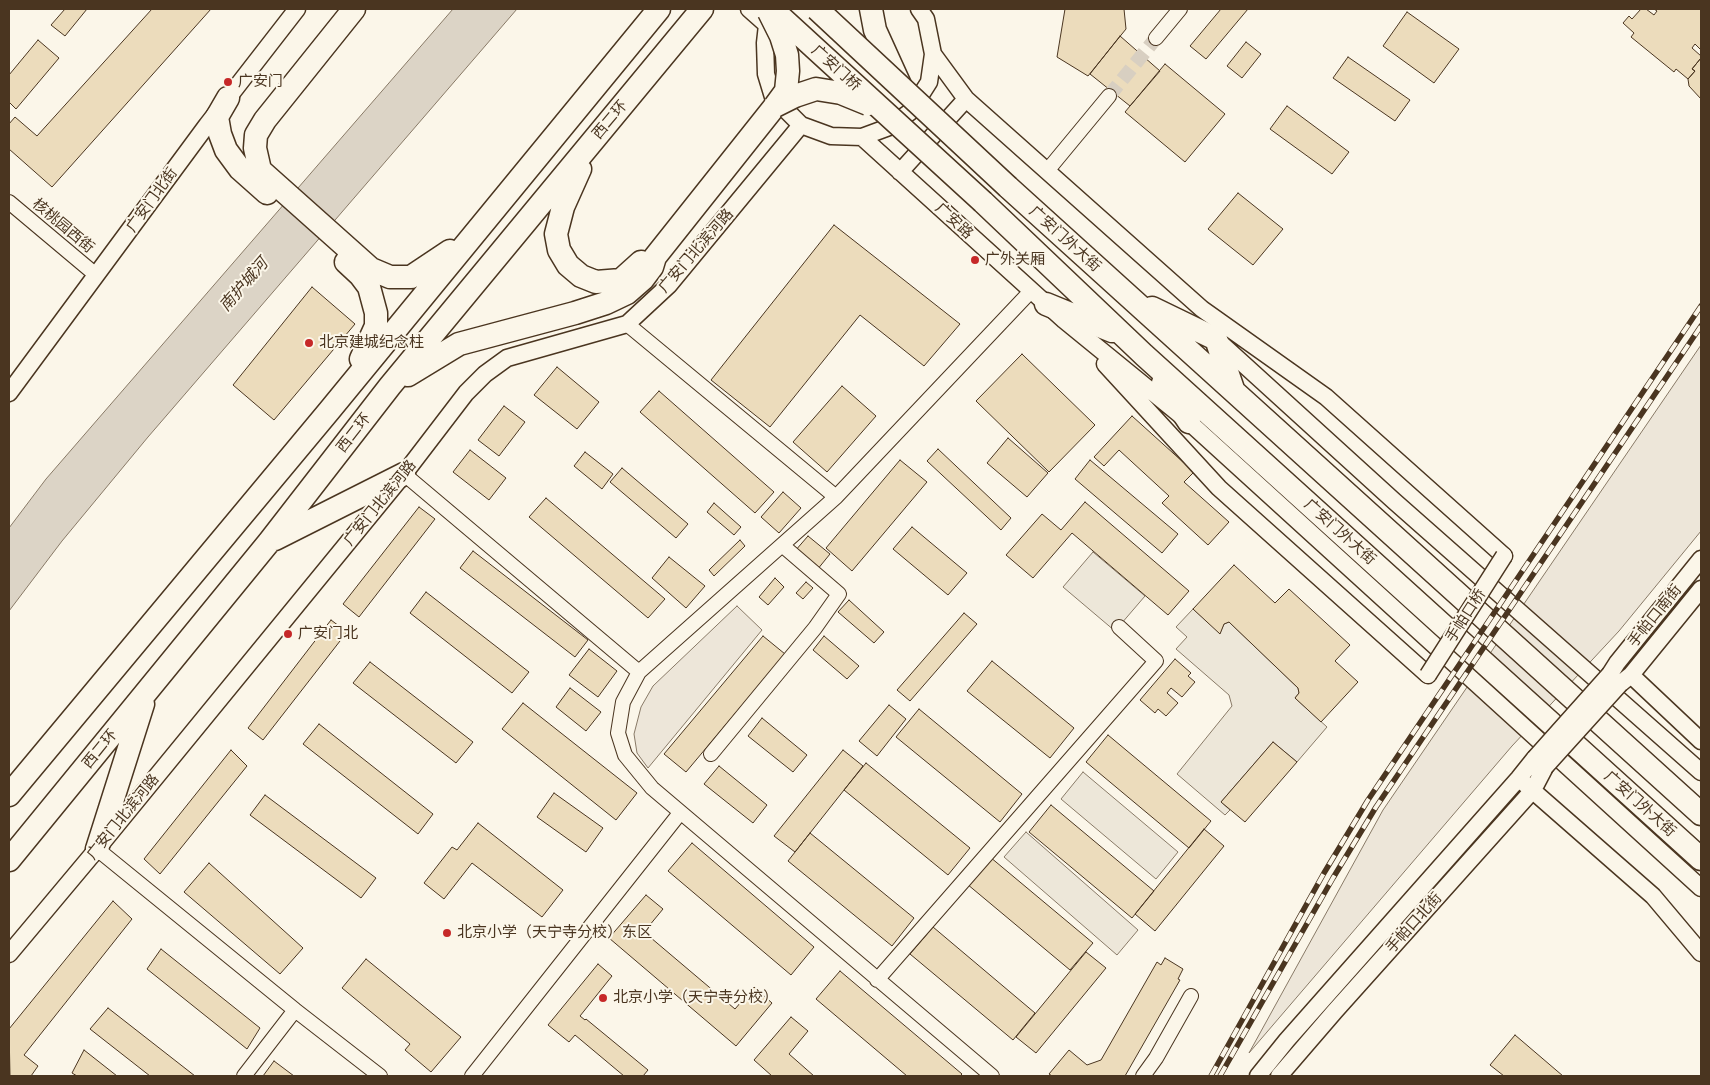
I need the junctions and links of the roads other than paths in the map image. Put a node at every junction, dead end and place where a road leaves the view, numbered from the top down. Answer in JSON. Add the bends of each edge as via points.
{"nodes":[{"id":1,"x":298,"y":9,"type":"edge"},
{"id":2,"x":342,"y":9,"type":"edge"},
{"id":3,"x":354,"y":9,"type":"edge"},
{"id":4,"x":659,"y":9,"type":"edge"},
{"id":5,"x":702,"y":9,"type":"edge"},
{"id":6,"x":749,"y":9,"type":"edge"},
{"id":7,"x":780,"y":9,"type":"edge"},
{"id":8,"x":817,"y":9,"type":"edge"},
{"id":9,"x":871,"y":9,"type":"edge"},
{"id":10,"x":919,"y":9,"type":"edge"},
{"id":11,"x":1180,"y":9,"type":"edge"},
{"id":12,"x":769,"y":14,"type":"edge"},
{"id":13,"x":1156,"y":38,"type":"tunnel mouth"},
{"id":14,"x":933,"y":54,"type":"junction"},
{"id":15,"x":900,"y":85,"type":"junction"},
{"id":16,"x":1109,"y":96,"type":"tunnel mouth"},
{"id":17,"x":228,"y":98,"type":"junction"},
{"id":18,"x":966,"y":99,"type":"junction"},
{"id":19,"x":775,"y":106,"type":"junction"},
{"id":20,"x":882,"y":110,"type":"junction"},
{"id":21,"x":801,"y":125,"type":"junction"},
{"id":22,"x":862,"y":136,"type":"junction"},
{"id":23,"x":593,"y":141,"type":"junction"},
{"id":24,"x":900,"y":172,"type":"junction"},
{"id":25,"x":1047,"y":172,"type":"junction"},
{"id":26,"x":252,"y":174,"type":"junction"},
{"id":27,"x":1008,"y":187,"type":"joint"},
{"id":28,"x":503,"y":197,"type":"junction"},
{"id":29,"x":9,"y":202,"type":"edge"},
{"id":30,"x":983,"y":202,"type":"joint"},
{"id":31,"x":343,"y":252,"type":"junction"},
{"id":32,"x":655,"y":257,"type":"junction"},
{"id":33,"x":96,"y":275,"type":"junction"},
{"id":34,"x":1129,"y":297,"type":"junction"},
{"id":35,"x":1038,"y":298,"type":"junction"},
{"id":36,"x":1202,"y":309,"type":"junction"},
{"id":37,"x":1064,"y":320,"type":"junction"},
{"id":38,"x":627,"y":324,"type":"junction"},
{"id":39,"x":1123,"y":335,"type":"junction"},
{"id":40,"x":1216,"y":339,"type":"junction"},
{"id":41,"x":1144,"y":355,"type":"junction"},
{"id":42,"x":390,"y":386,"type":"junction"},
{"id":43,"x":1234,"y":392,"type":"junction"},
{"id":44,"x":9,"y":393,"type":"edge"},
{"id":45,"x":329,"y":411,"type":"junction"},
{"id":46,"x":1189,"y":422,"type":"junction"},
{"id":47,"x":404,"y":474,"type":"junction"},
{"id":48,"x":836,"y":497,"type":"junction"},
{"id":49,"x":269,"y":542,"type":"junction"},
{"id":50,"x":782,"y":545,"type":"junction"},
{"id":51,"x":1701,"y":559,"type":"edge"},
{"id":52,"x":1701,"y":589,"type":"edge"},
{"id":53,"x":1118,"y":627,"type":"dead end"},
{"id":54,"x":639,"y":672,"type":"junction"},
{"id":55,"x":1620,"y":678,"type":"junction"},
{"id":56,"x":146,"y":693,"type":"junction"},
{"id":57,"x":1701,"y":741,"type":"edge"},
{"id":58,"x":711,"y":754,"type":"dead end"},
{"id":59,"x":1540,"y":762,"type":"junction"},
{"id":60,"x":1701,"y":772,"type":"edge"},
{"id":61,"x":1519,"y":778,"type":"junction"},
{"id":62,"x":1533,"y":790,"type":"junction"},
{"id":63,"x":9,"y":796,"type":"edge"},
{"id":64,"x":680,"y":813,"type":"junction"},
{"id":65,"x":1701,"y":814,"type":"edge"},
{"id":66,"x":98,"y":848,"type":"junction"},
{"id":67,"x":1701,"y":859,"type":"edge"},
{"id":68,"x":9,"y":860,"type":"edge"},
{"id":69,"x":1701,"y":888,"type":"edge"},
{"id":70,"x":1701,"y":953,"type":"edge"},
{"id":71,"x":9,"y":954,"type":"edge"},
{"id":72,"x":877,"y":980,"type":"junction"},
{"id":73,"x":1191,"y":996,"type":"dead end"},
{"id":74,"x":295,"y":1010,"type":"junction"},
{"id":75,"x":244,"y":1076,"type":"edge"},
{"id":76,"x":380,"y":1076,"type":"edge"},
{"id":77,"x":472,"y":1076,"type":"edge"},
{"id":78,"x":992,"y":1076,"type":"edge"},
{"id":79,"x":1143,"y":1076,"type":"edge"},
{"id":80,"x":1258,"y":1076,"type":"edge"},
{"id":81,"x":1279,"y":1076,"type":"edge"}],
"edges":[{"from":1,"to":17,"type":"street","name":"广安门北街"},
{"from":2,"to":26,"type":"highway","via":[[246,127],[240,157]]},
{"from":3,"to":26,"type":"highway","via":[[265,120],[256,135]]},
{"from":4,"to":28,"type":"highway"},
{"from":5,"to":23,"type":"highway","name":"西二环"},
{"from":6,"to":12,"type":"street","name":"广安门桥"},
{"from":7,"to":12,"type":"street"},
{"from":8,"to":15,"type":"highway","name":"广安门桥","bridge":true},
{"from":9,"to":15,"type":"highway","via":[[875,30]]},
{"from":10,"to":14,"type":"street","via":[[926,19]]},
{"from":11,"to":13,"type":"street"},
{"from":12,"to":19,"type":"highway","bridge":true,"via":[[787,55],[786,91]]},
{"from":12,"to":20,"type":"highway","name":"广安门桥","bridge":true},
{"from":12,"to":21,"type":"street","via":[[765,43],[766,74],[773,97]]},
{"from":14,"to":18,"type":"street"},
{"from":14,"to":22,"type":"street","via":[[929,82],[910,112],[889,127]]},
{"from":15,"to":27,"type":"highway","name":"广安门桥","bridge":true},
{"from":16,"to":25,"type":"street"},
{"from":17,"to":26,"type":"highway","via":[[217,117],[220,134],[226,150]]},
{"from":17,"to":33,"type":"street","name":"广安门北街"},
{"from":18,"to":24,"type":"street"},
{"from":18,"to":25,"type":"street"},
{"from":19,"to":20,"type":"highway","bridge":true,"via":[[816,89],[842,93]]},
{"from":19,"to":32,"type":"highway"},
{"from":20,"to":30,"type":"highway","name":"广安门桥","bridge":true},
{"from":21,"to":22,"type":"street","via":[[831,136]]},
{"from":21,"to":38,"type":"street","name":"广安门北滨河路","via":[[669,285]]},
{"from":22,"to":24,"type":"street","name":"广安路"},
{"from":23,"to":32,"type":"highway","via":[[563,206],[556,234],[559,250],[568,265],[581,276],[596,282],[621,280],[640,262]]},
{"from":23,"to":42,"type":"highway","name":"西二环"},
{"from":24,"to":35,"type":"street","name":"广安路"},
{"from":25,"to":36,"type":"street"},
{"from":26,"to":31,"type":"highway"},
{"from":27,"to":34,"type":"highway","name":"广安门外大街"},
{"from":28,"to":31,"type":"highway","via":[[466,238],[411,277],[390,278]]},
{"from":28,"to":45,"type":"highway"},
{"from":29,"to":33,"type":"street","name":"核桃园西街"},
{"from":30,"to":39,"type":"highway","name":"广安门外大街"},
{"from":31,"to":45,"type":"highway","via":[[369,287],[376,326],[366,351]]},
{"from":32,"to":42,"type":"highway","via":[[643,279],[627,293],[575,313],[459,344]]},
{"from":33,"to":44,"type":"street","name":"广安门北街"},
{"from":34,"to":40,"type":"highway"},
{"from":34,"to":43,"type":"highway","name":"广安门外大街"},
{"from":35,"to":37,"type":"street","name":"广安门外大街"},
{"from":35,"to":39,"type":"highway"},
{"from":35,"to":48,"type":"street"},
{"from":36,"to":37,"type":"street","name":"手帕口桥","bridge":true,"via":[[1326,397],[1504,556],[1428,675],[1219,488]]},
{"from":36,"to":40,"type":"street"},
{"from":37,"to":46,"type":"street","name":"广安门外大街"},
{"from":38,"to":47,"type":"street","name":"广安门北滨河路","via":[[507,358],[466,393]]},
{"from":38,"to":48,"type":"street"},
{"from":39,"to":41,"type":"highway","name":"广安门外大街"},
{"from":40,"to":43,"type":"highway"},
{"from":40,"to":60,"type":"street"},
{"from":41,"to":46,"type":"highway"},
{"from":41,"to":67,"type":"highway","name":"广安门外大街"},
{"from":42,"to":49,"type":"highway","name":"西二环"},
{"from":43,"to":65,"type":"highway","name":"广安门外大街"},
{"from":45,"to":63,"type":"highway"},
{"from":46,"to":69,"type":"street","name":"广安门外大街"},
{"from":47,"to":49,"type":"highway"},
{"from":47,"to":54,"type":"street"},
{"from":47,"to":66,"type":"street","name":"广安门北滨河路"},
{"from":48,"to":50,"type":"street"},
{"from":49,"to":56,"type":"highway","name":"西二环"},
{"from":50,"to":54,"type":"street"},
{"from":50,"to":58,"type":"street","via":[[839,594]]},
{"from":51,"to":55,"type":"street","name":"手帕口南街","via":[[1617,663]]},
{"from":52,"to":55,"type":"street","name":"手帕口南街"},
{"from":53,"to":72,"type":"street","via":[[1156,661]]},
{"from":54,"to":64,"type":"street","via":[[624,702],[618,733],[625,755],[652,788]]},
{"from":55,"to":57,"type":"street"},
{"from":55,"to":59,"type":"street","bridge":true},
{"from":56,"to":66,"type":"highway"},
{"from":56,"to":68,"type":"highway","name":"西二环"},
{"from":59,"to":61,"type":"street","name":"手帕口北街"},
{"from":59,"to":62,"type":"street","name":"手帕口北街"},
{"from":61,"to":62,"type":"street"},
{"from":61,"to":80,"type":"street","name":"手帕口北街"},
{"from":62,"to":70,"type":"street","via":[[1653,896]]},
{"from":62,"to":81,"type":"street","name":"手帕口北街"},
{"from":64,"to":72,"type":"street"},
{"from":64,"to":77,"type":"street"},
{"from":66,"to":71,"type":"street","name":"广安门北滨河路"},
{"from":66,"to":74,"type":"street"},
{"from":72,"to":78,"type":"street"},
{"from":73,"to":79,"type":"street"},
{"from":74,"to":75,"type":"street"},
{"from":74,"to":76,"type":"street"}]}
